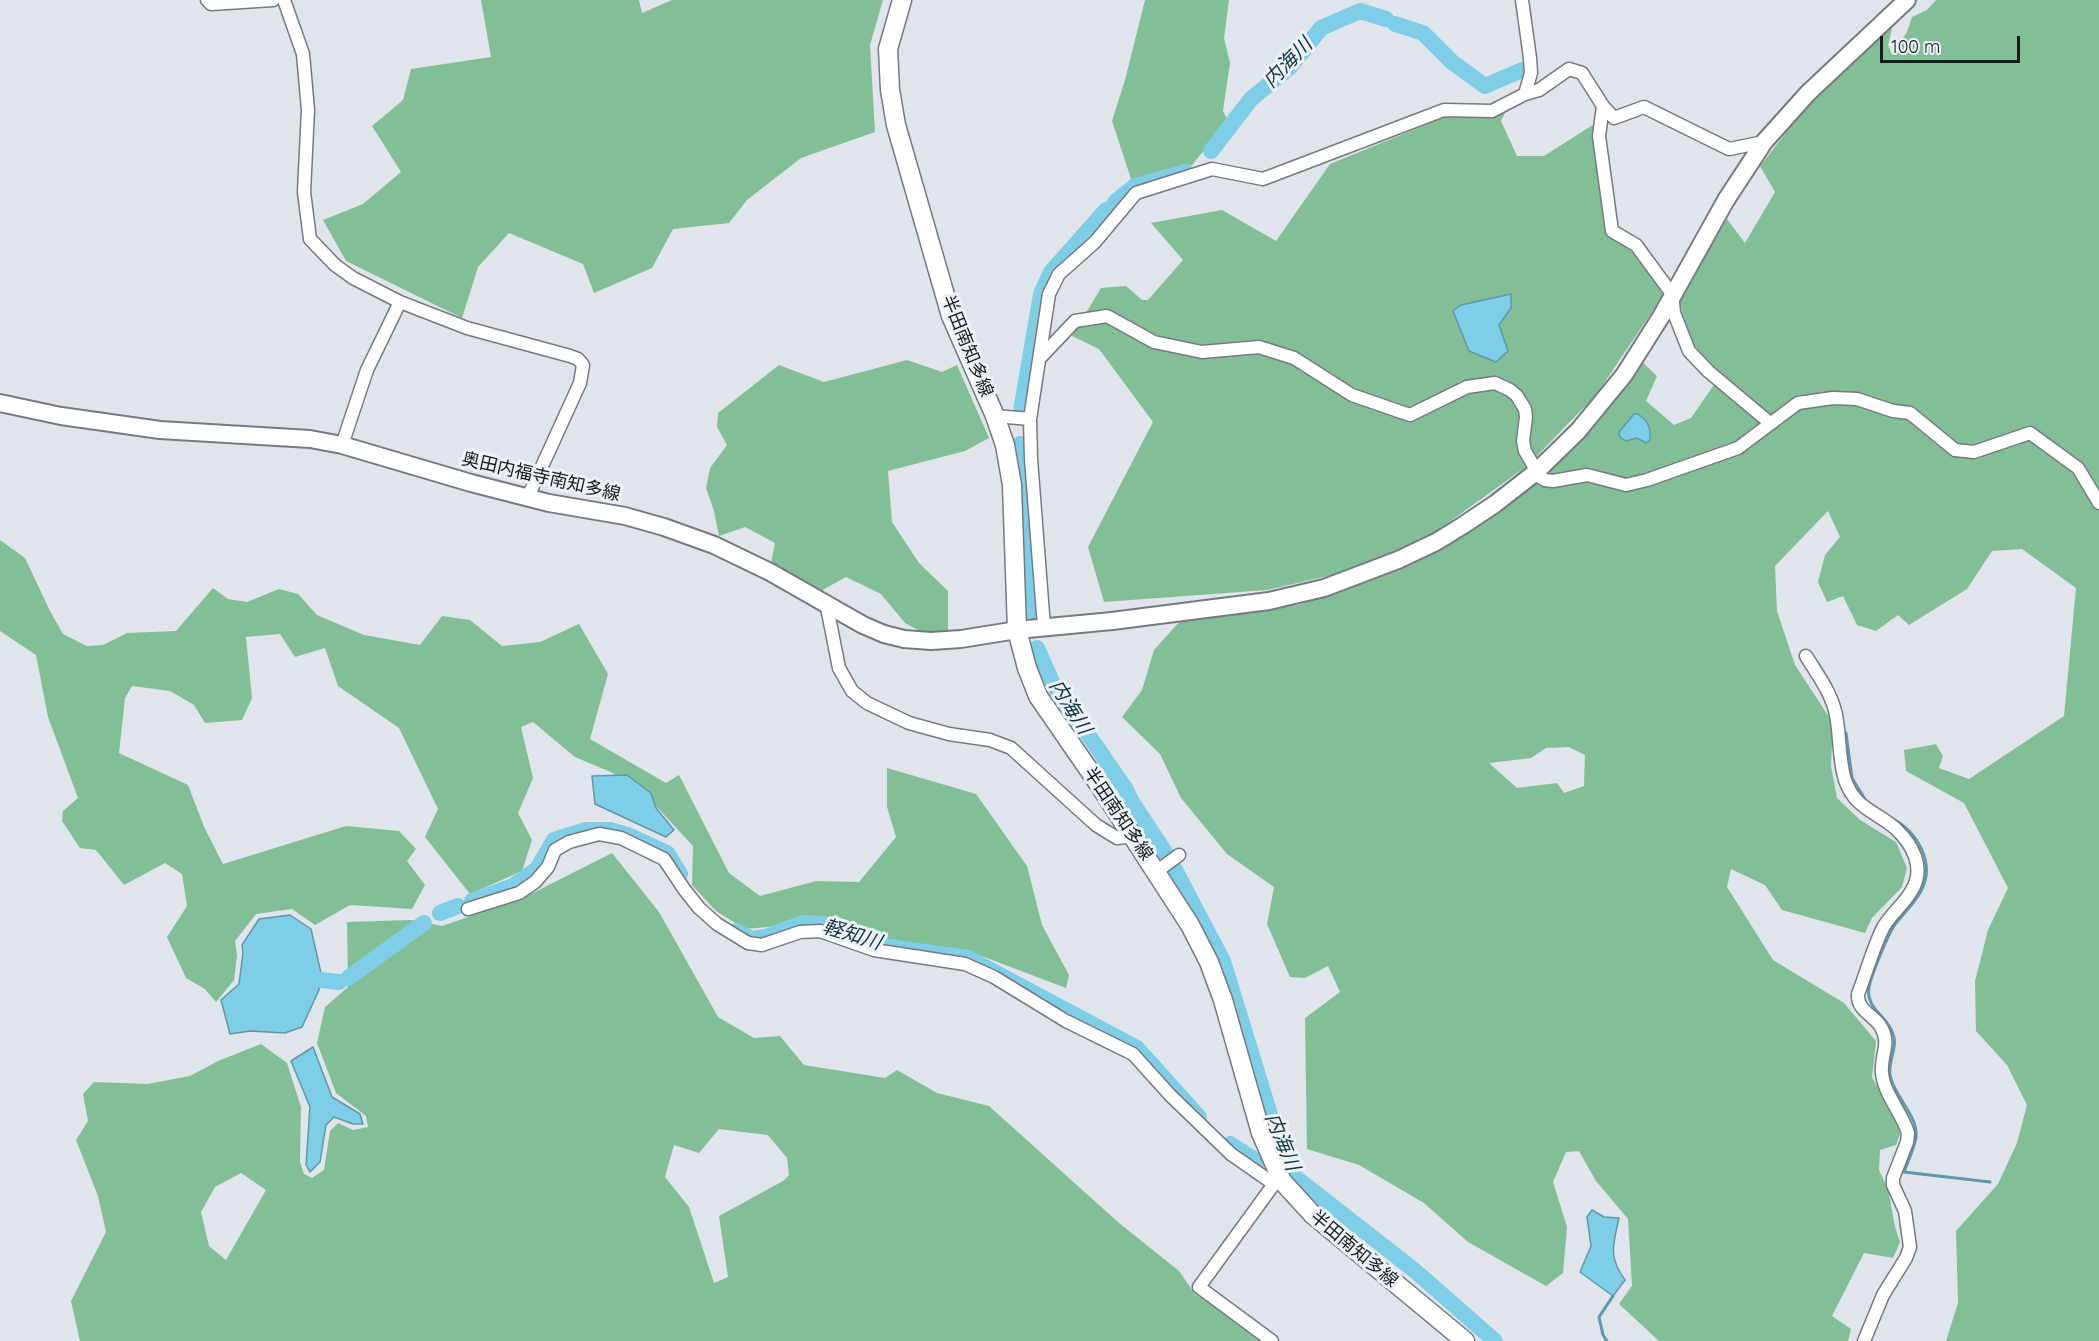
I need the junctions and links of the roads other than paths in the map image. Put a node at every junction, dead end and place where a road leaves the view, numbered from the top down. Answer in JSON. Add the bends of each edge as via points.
{"nodes":[{"id":1,"x":207,"y":0,"type":"edge"},
{"id":2,"x":273,"y":0,"type":"edge"},
{"id":3,"x":284,"y":0,"type":"edge"},
{"id":4,"x":902,"y":0,"type":"edge"},
{"id":5,"x":1522,"y":0,"type":"edge"},
{"id":6,"x":1907,"y":0,"type":"edge"},
{"id":7,"x":1525,"y":94,"type":"junction"},
{"id":8,"x":1603,"y":106,"type":"junction"},
{"id":9,"x":1764,"y":142,"type":"junction"},
{"id":10,"x":1672,"y":294,"type":"junction"},
{"id":11,"x":400,"y":302,"type":"junction"},
{"id":12,"x":1041,"y":357,"type":"junction"},
{"id":13,"x":0,"y":403,"type":"edge"},
{"id":14,"x":995,"y":416,"type":"junction"},
{"id":15,"x":1030,"y":419,"type":"junction"},
{"id":16,"x":1770,"y":423,"type":"junction"},
{"id":17,"x":342,"y":445,"type":"junction"},
{"id":18,"x":1536,"y":472,"type":"junction"},
{"id":19,"x":528,"y":497,"type":"junction"},
{"id":20,"x":2099,"y":503,"type":"edge"},
{"id":21,"x":826,"y":602,"type":"junction"},
{"id":22,"x":1044,"y":627,"type":"junction"},
{"id":23,"x":1017,"y":630,"type":"junction"},
{"id":24,"x":1806,"y":656,"type":"dead end"},
{"id":25,"x":1133,"y":836,"type":"junction"},
{"id":26,"x":1179,"y":855,"type":"dead end"},
{"id":27,"x":1156,"y":872,"type":"junction"},
{"id":28,"x":468,"y":909,"type":"dead end"},
{"id":29,"x":1278,"y":1182,"type":"junction"},
{"id":30,"x":1272,"y":1341,"type":"edge"},
{"id":31,"x":1465,"y":1341,"type":"edge"},
{"id":32,"x":1864,"y":1341,"type":"edge"}],
"edges":[{"from":1,"to":2,"type":"street","via":[[211,4]]},
{"from":3,"to":11,"type":"street","via":[[303,54],[308,110],[304,192],[310,239],[353,278]]},
{"from":4,"to":14,"type":"main road","name":"半田南知多線","via":[[888,48],[896,125],[951,316]]},
{"from":5,"to":7,"type":"street","via":[[1531,73]]},
{"from":6,"to":9,"type":"street","name":"奥田内福寺南知多線","via":[[1808,93]]},
{"from":7,"to":8,"type":"street","via":[[1539,90],[1569,69],[1582,73]]},
{"from":7,"to":12,"type":"street","via":[[1492,111],[1444,110],[1263,179],[1212,169],[1136,193],[1095,242],[1059,274],[1048,294]]},
{"from":8,"to":9,"type":"street","via":[[1614,118],[1644,107],[1729,149]]},
{"from":8,"to":10,"type":"street","via":[[1599,136],[1612,231],[1636,245]]},
{"from":9,"to":10,"type":"street","name":"奥田内福寺南知多線"},
{"from":10,"to":16,"type":"street","via":[[1674,314],[1689,351]]},
{"from":10,"to":18,"type":"street","name":"奥田内福寺南知多線","via":[[1605,400]]},
{"from":11,"to":17,"type":"street","via":[[368,370]]},
{"from":11,"to":19,"type":"street","via":[[467,328],[570,356],[583,364],[580,384]]},
{"from":12,"to":15,"type":"street"},
{"from":12,"to":18,"type":"street","via":[[1075,321],[1107,316],[1154,342],[1202,352],[1259,347],[1294,358],[1352,395],[1410,415],[1467,387],[1494,382],[1517,396],[1525,409],[1523,441]]},
{"from":13,"to":17,"type":"street","name":"奥田内福寺南知多線","via":[[156,429],[310,439]]},
{"from":14,"to":15,"type":"street"},
{"from":14,"to":23,"type":"main road","name":"半田南知多線","via":[[1012,485]]},
{"from":15,"to":22,"type":"street"},
{"from":16,"to":18,"type":"street","via":[[1737,448],[1632,484],[1587,475],[1545,480]]},
{"from":16,"to":20,"type":"street","via":[[1798,403],[1833,398],[1857,399],[1910,414],[1955,450],[1974,452],[2030,433],[2078,468]]},
{"from":17,"to":19,"type":"street","name":"奥田内福寺南知多線"},
{"from":18,"to":22,"type":"street","name":"奥田内福寺南知多線","via":[[1436,542],[1324,588],[1269,601]]},
{"from":19,"to":21,"type":"street","name":"奥田内福寺南知多線","via":[[664,527],[714,545]]},
{"from":21,"to":23,"type":"street","name":"奥田内福寺南知多線","via":[[864,625],[904,639],[961,639]]},
{"from":21,"to":25,"type":"street","via":[[839,668],[852,691],[867,703],[909,723],[1011,748],[1096,825],[1117,838]]},
{"from":22,"to":23,"type":"street","name":"奥田内福寺南知多線"},
{"from":23,"to":25,"type":"main road","name":"半田南知多線","via":[[1038,696]]},
{"from":24,"to":32,"type":"street","via":[[1829,692],[1837,718],[1845,779],[1852,795],[1860,805],[1895,828],[1910,845],[1917,867],[1912,890],[1884,927],[1858,994],[1863,1010],[1881,1028],[1886,1050],[1882,1075],[1908,1133],[1893,1185],[1905,1210],[1910,1246],[1883,1294]]},
{"from":25,"to":27,"type":"main road","name":"半田南知多線"},
{"from":26,"to":27,"type":"street"},
{"from":27,"to":29,"type":"main road","name":"半田南知多線","via":[[1209,962]]},
{"from":28,"to":29,"type":"street","via":[[519,893],[536,882],[555,850],[569,842],[599,834],[621,838],[664,859],[699,908],[748,943],[762,945],[800,932],[820,931],[874,950],[965,964],[994,977],[1066,1022],[1133,1054],[1231,1154]]},
{"from":29,"to":30,"type":"street","via":[[1199,1287]]},
{"from":29,"to":31,"type":"main road","name":"半田南知多線"}]}
